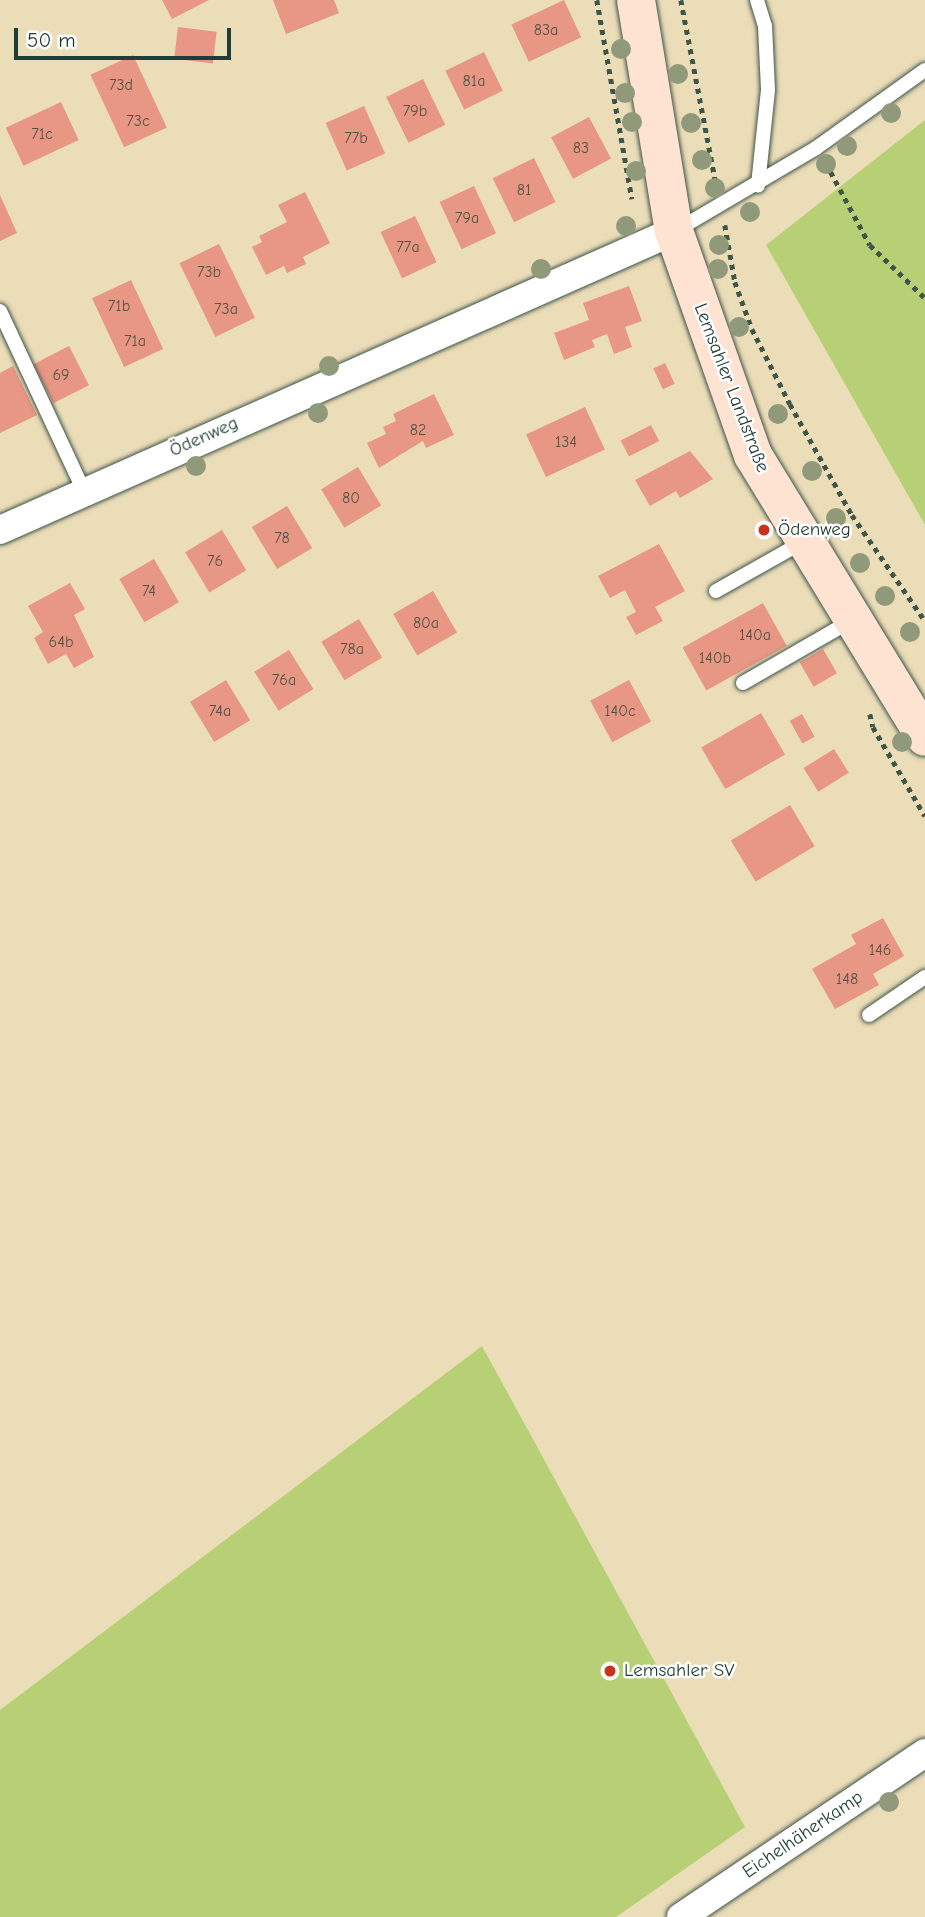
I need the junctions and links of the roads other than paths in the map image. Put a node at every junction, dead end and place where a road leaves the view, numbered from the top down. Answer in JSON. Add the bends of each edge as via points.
{"nodes":[{"id":1,"x":636,"y":0,"type":"edge"},
{"id":2,"x":757,"y":0,"type":"edge"},
{"id":3,"x":925,"y":70,"type":"edge"},
{"id":4,"x":758,"y":185,"type":"junction"},
{"id":5,"x":674,"y":232,"type":"junction"},
{"id":6,"x":0,"y":311,"type":"edge"},
{"id":7,"x":84,"y":491,"type":"junction"},
{"id":8,"x":0,"y":530,"type":"edge"},
{"id":9,"x":803,"y":542,"type":"junction"},
{"id":10,"x":716,"y":591,"type":"dead end"},
{"id":11,"x":852,"y":620,"type":"junction"},
{"id":12,"x":743,"y":683,"type":"dead end"},
{"id":13,"x":925,"y":737,"type":"edge"},
{"id":14,"x":925,"y":976,"type":"edge"},
{"id":15,"x":869,"y":1015,"type":"dead end"},
{"id":16,"x":925,"y":1753,"type":"edge"},
{"id":17,"x":681,"y":1917,"type":"edge"}],
"edges":[{"from":1,"to":5,"type":"main road","name":"Lemsahler Landstraße"},
{"from":2,"to":4,"type":"lane","via":[[765,26],[768,90]]},
{"from":3,"to":4,"type":"lane","name":"Ödenweg"},
{"from":4,"to":5,"type":"lane","name":"Ödenweg"},
{"from":5,"to":7,"type":"street","name":"Ödenweg"},
{"from":5,"to":9,"type":"main road","name":"Lemsahler Landstraße","via":[[753,455]]},
{"from":6,"to":7,"type":"lane"},
{"from":7,"to":8,"type":"street","name":"Ödenweg"},
{"from":9,"to":10,"type":"lane"},
{"from":9,"to":11,"type":"main road","name":"Lemsahler Landstraße"},
{"from":11,"to":12,"type":"lane"},
{"from":11,"to":13,"type":"main road","name":"Lemsahler Landstraße"},
{"from":14,"to":15,"type":"lane"},
{"from":16,"to":17,"type":"street","name":"Eichelhäherkamp"}]}
